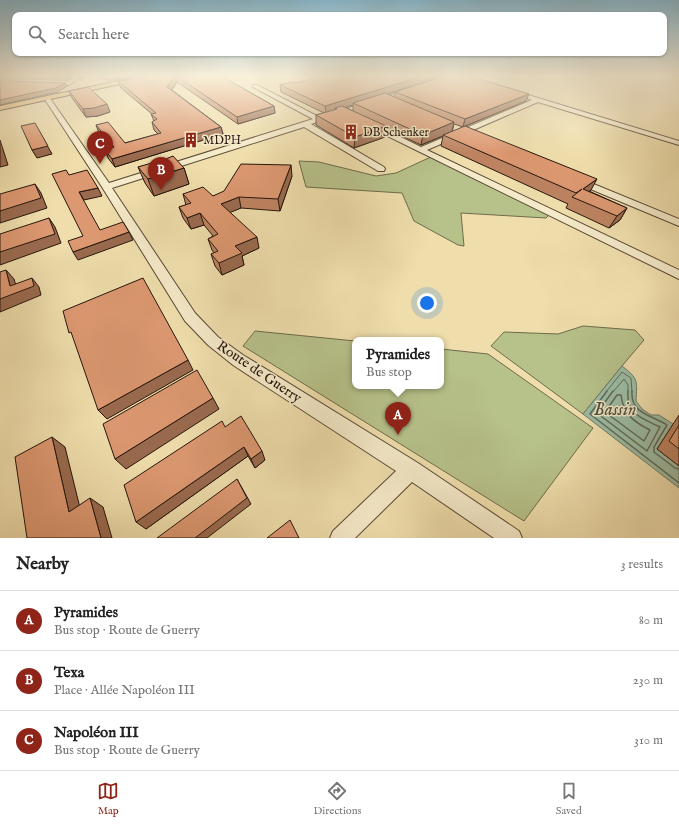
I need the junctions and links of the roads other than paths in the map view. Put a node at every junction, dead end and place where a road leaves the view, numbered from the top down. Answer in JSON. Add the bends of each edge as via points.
{"nodes":[{"id":1,"x":32,"y":101,"type":"edge"},
{"id":2,"x":49,"y":101,"type":"edge"},
{"id":3,"x":283,"y":101,"type":"edge"},
{"id":4,"x":377,"y":101,"type":"edge"},
{"id":5,"x":389,"y":101,"type":"edge"},
{"id":6,"x":535,"y":101,"type":"edge"},
{"id":7,"x":542,"y":101,"type":"edge"},
{"id":8,"x":395,"y":104,"type":"edge"},
{"id":9,"x":0,"y":108,"type":"edge"},
{"id":10,"x":343,"y":112,"type":"junction"},
{"id":11,"x":352,"y":116,"type":"edge"},
{"id":12,"x":319,"y":120,"type":"junction"},
{"id":13,"x":366,"y":123,"type":"edge"},
{"id":14,"x":305,"y":124,"type":"junction"},
{"id":15,"x":460,"y":131,"type":"junction"},
{"id":16,"x":477,"y":138,"type":"edge"},
{"id":17,"x":679,"y":144,"type":"edge"},
{"id":18,"x":421,"y":150,"type":"junction"},
{"id":19,"x":381,"y":169,"type":"dead end"},
{"id":20,"x":571,"y":178,"type":"edge"},
{"id":21,"x":107,"y":186,"type":"junction"},
{"id":22,"x":679,"y":223,"type":"edge"},
{"id":23,"x":679,"y":275,"type":"edge"},
{"id":24,"x":411,"y":470,"type":"junction"},
{"id":25,"x":340,"y":538,"type":"edge"},
{"id":26,"x":512,"y":538,"type":"edge"}],
"edges":[{"from":1,"to":9,"type":"main road"},
{"from":2,"to":21,"type":"street","name":"Route de Guerry"},
{"from":3,"to":12,"type":"street"},
{"from":4,"to":10,"type":"street"},
{"from":5,"to":8,"type":"street"},
{"from":6,"to":15,"type":"street"},
{"from":7,"to":17,"type":"street"},
{"from":10,"to":11,"type":"street"},
{"from":10,"to":12,"type":"street"},
{"from":12,"to":14,"type":"street"},
{"from":13,"to":18,"type":"street"},
{"from":14,"to":19,"type":"street"},
{"from":14,"to":21,"type":"street"},
{"from":15,"to":16,"type":"street"},
{"from":15,"to":18,"type":"street"},
{"from":18,"to":23,"type":"street"},
{"from":20,"to":22,"type":"street"},
{"from":21,"to":24,"type":"street","name":"Route de Guerry","via":[[190,317],[212,341]]},
{"from":24,"to":25,"type":"street"},
{"from":24,"to":26,"type":"street","name":"Route de Guerry"}]}
